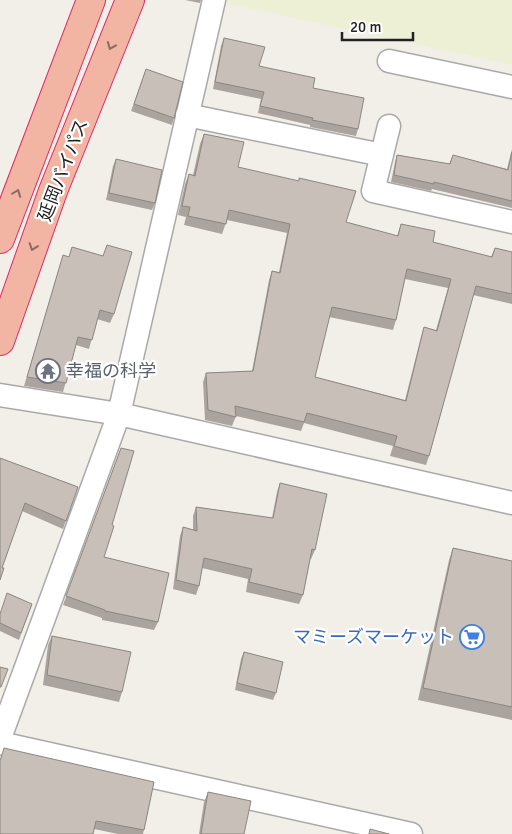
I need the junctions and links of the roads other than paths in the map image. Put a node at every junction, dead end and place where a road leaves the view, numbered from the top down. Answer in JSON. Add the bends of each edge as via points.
{"nodes":[{"id":1,"x":91,"y":0,"type":"edge"},
{"id":2,"x":130,"y":0,"type":"edge"},
{"id":3,"x":214,"y":0,"type":"edge"},
{"id":4,"x":390,"y":61,"type":"dead end"},
{"id":5,"x":512,"y":87,"type":"edge"},
{"id":6,"x":187,"y":115,"type":"junction"},
{"id":7,"x":389,"y":126,"type":"dead end"},
{"id":8,"x":382,"y":155,"type":"junction"},
{"id":9,"x":512,"y":222,"type":"edge"},
{"id":10,"x":0,"y":238,"type":"edge"},
{"id":11,"x":0,"y":341,"type":"edge"},
{"id":12,"x":0,"y":395,"type":"edge"},
{"id":13,"x":119,"y":414,"type":"junction"},
{"id":14,"x":512,"y":503,"type":"edge"},
{"id":15,"x":0,"y":738,"type":"edge"},
{"id":16,"x":0,"y":743,"type":"edge"},
{"id":17,"x":411,"y":834,"type":"edge"}],
"edges":[{"from":10,"to":1,"type":"highway","name":"延岡バイパス","one_way":true},
{"from":2,"to":11,"type":"highway","name":"延岡バイパス","one_way":true,"via":[[53,191]]},
{"from":3,"to":6,"type":"street"},
{"from":4,"to":5,"type":"street"},
{"from":6,"to":8,"type":"street"},
{"from":6,"to":13,"type":"street"},
{"from":7,"to":8,"type":"street"},
{"from":8,"to":9,"type":"street","via":[[373,191]]},
{"from":12,"to":13,"type":"street"},
{"from":13,"to":14,"type":"street"},
{"from":13,"to":15,"type":"street"},
{"from":16,"to":17,"type":"street"}]}
